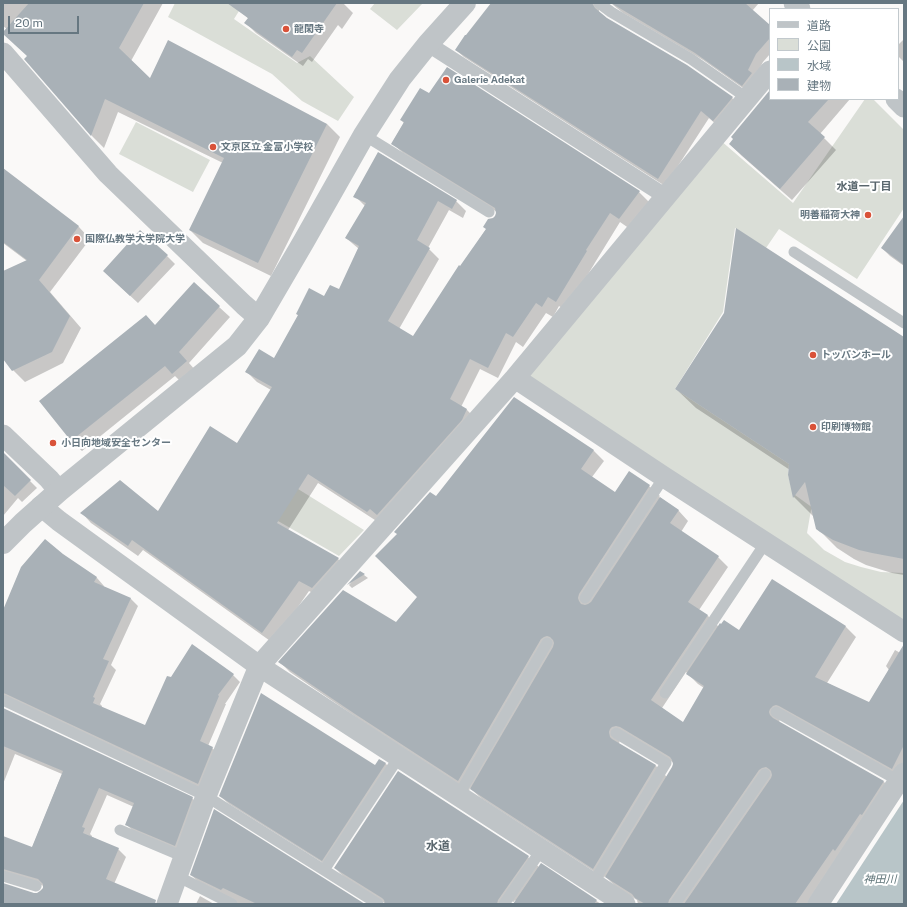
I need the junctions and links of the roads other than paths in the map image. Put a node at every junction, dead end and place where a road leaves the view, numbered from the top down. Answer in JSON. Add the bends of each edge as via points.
{"nodes":[{"id":1,"x":465,"y":3,"type":"edge"},
{"id":2,"x":599,"y":3,"type":"edge"},
{"id":3,"x":428,"y":44,"type":"junction"},
{"id":4,"x":3,"y":54,"type":"edge"},
{"id":5,"x":769,"y":71,"type":"edge"},
{"id":6,"x":747,"y":98,"type":"junction"},
{"id":7,"x":364,"y":135,"type":"junction"},
{"id":8,"x":665,"y":196,"type":"junction"},
{"id":9,"x":489,"y":212,"type":"dead end"},
{"id":10,"x":794,"y":252,"type":"dead end"},
{"id":11,"x":259,"y":318,"type":"junction"},
{"id":12,"x":904,"y":323,"type":"edge"},
{"id":13,"x":515,"y":378,"type":"junction"},
{"id":14,"x":3,"y":435,"type":"edge"},
{"id":15,"x":664,"y":477,"type":"junction"},
{"id":16,"x":59,"y":491,"type":"junction"},
{"id":17,"x":41,"y":506,"type":"junction"},
{"id":18,"x":766,"y":542,"type":"junction"},
{"id":19,"x":3,"y":543,"type":"edge"},
{"id":20,"x":585,"y":598,"type":"dead end"},
{"id":21,"x":904,"y":632,"type":"edge"},
{"id":22,"x":547,"y":643,"type":"dead end"},
{"id":23,"x":259,"y":666,"type":"junction"},
{"id":24,"x":665,"y":693,"type":"dead end"},
{"id":25,"x":3,"y":700,"type":"edge"},
{"id":26,"x":776,"y":712,"type":"dead end"},
{"id":27,"x":616,"y":733,"type":"dead end"},
{"id":28,"x":399,"y":757,"type":"junction"},
{"id":29,"x":765,"y":774,"type":"dead end"},
{"id":30,"x":901,"y":777,"type":"edge"},
{"id":31,"x":206,"y":796,"type":"junction"},
{"id":32,"x":458,"y":796,"type":"junction"},
{"id":33,"x":120,"y":830,"type":"dead end"},
{"id":34,"x":542,"y":849,"type":"junction"},
{"id":35,"x":184,"y":857,"type":"junction"},
{"id":36,"x":324,"y":870,"type":"junction"},
{"id":37,"x":3,"y":876,"type":"edge"},
{"id":38,"x":177,"y":876,"type":"junction"},
{"id":39,"x":593,"y":883,"type":"junction"},
{"id":40,"x":36,"y":886,"type":"dead end"},
{"id":41,"x":167,"y":904,"type":"edge"},
{"id":42,"x":232,"y":904,"type":"edge"},
{"id":43,"x":378,"y":904,"type":"edge"},
{"id":44,"x":504,"y":904,"type":"edge"},
{"id":45,"x":625,"y":904,"type":"edge"},
{"id":46,"x":675,"y":904,"type":"edge"},
{"id":47,"x":818,"y":904,"type":"edge"}],
"edges":[{"from":1,"to":3,"type":"street"},
{"from":2,"to":6,"type":"lane","via":[[691,59]]},
{"from":3,"to":7,"type":"street","via":[[400,78]]},
{"from":3,"to":8,"type":"street"},
{"from":4,"to":11,"type":"street","via":[[108,174]]},
{"from":5,"to":6,"type":"street"},
{"from":6,"to":8,"type":"street"},
{"from":7,"to":9,"type":"lane"},
{"from":7,"to":11,"type":"street"},
{"from":8,"to":13,"type":"street"},
{"from":10,"to":12,"type":"lane"},
{"from":11,"to":16,"type":"street","via":[[237,346]]},
{"from":13,"to":15,"type":"street"},
{"from":13,"to":23,"type":"street"},
{"from":14,"to":16,"type":"street"},
{"from":15,"to":18,"type":"street"},
{"from":15,"to":20,"type":"lane"},
{"from":16,"to":17,"type":"street"},
{"from":17,"to":19,"type":"street"},
{"from":17,"to":23,"type":"street"},
{"from":18,"to":21,"type":"street"},
{"from":18,"to":24,"type":"lane"},
{"from":22,"to":32,"type":"lane"},
{"from":23,"to":28,"type":"street"},
{"from":23,"to":31,"type":"street"},
{"from":25,"to":31,"type":"lane"},
{"from":26,"to":30,"type":"lane"},
{"from":27,"to":39,"type":"lane","via":[[666,764]]},
{"from":28,"to":32,"type":"street"},
{"from":28,"to":36,"type":"lane"},
{"from":29,"to":46,"type":"lane"},
{"from":30,"to":47,"type":"street"},
{"from":31,"to":35,"type":"street"},
{"from":31,"to":36,"type":"lane"},
{"from":32,"to":34,"type":"street"},
{"from":33,"to":35,"type":"lane"},
{"from":34,"to":39,"type":"street"},
{"from":34,"to":44,"type":"lane"},
{"from":35,"to":38,"type":"street"},
{"from":36,"to":43,"type":"lane"},
{"from":37,"to":40,"type":"lane"},
{"from":38,"to":41,"type":"street"},
{"from":38,"to":42,"type":"lane"},
{"from":39,"to":45,"type":"street"}]}
